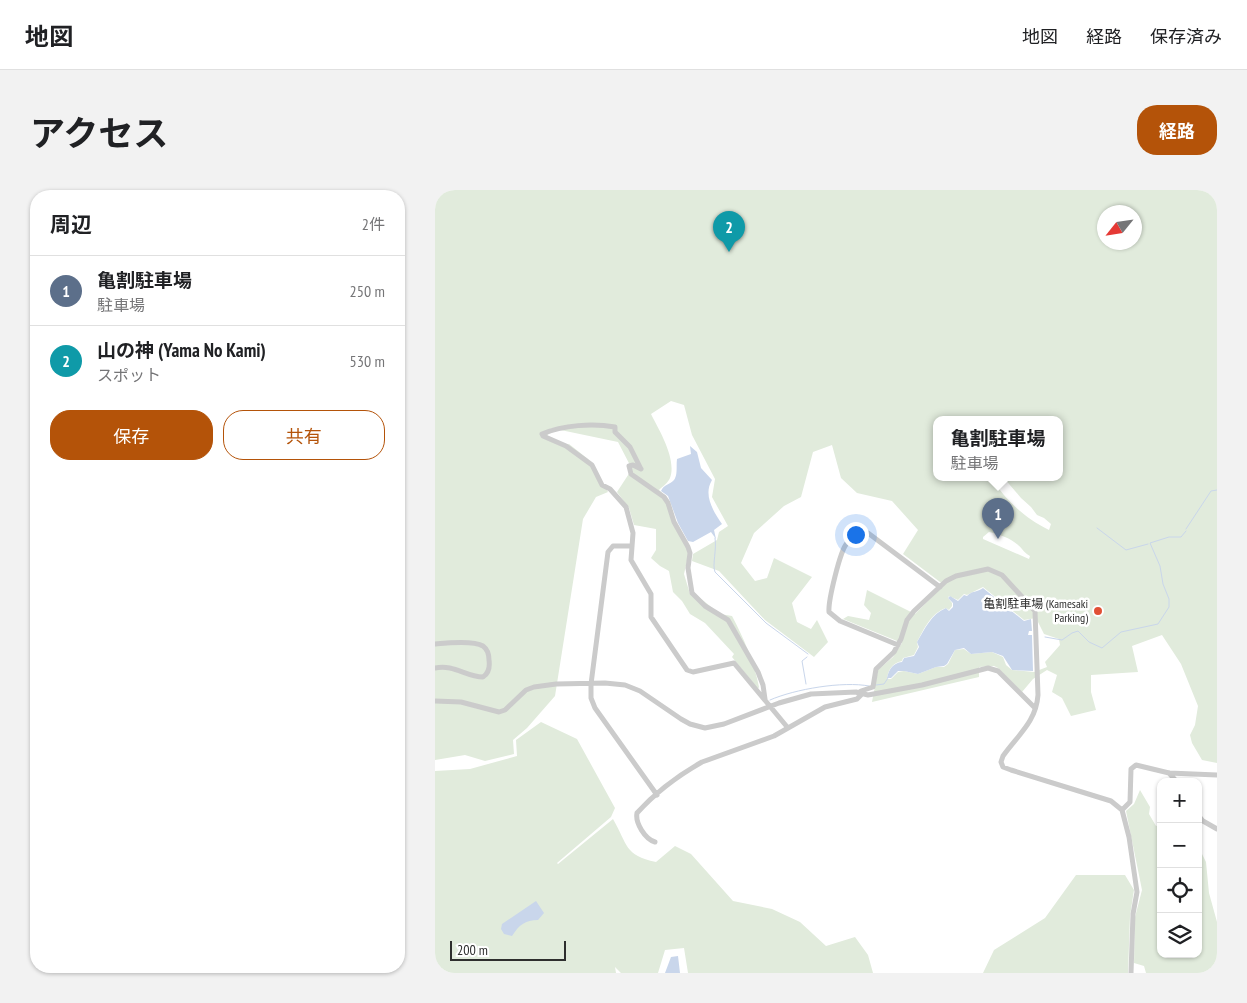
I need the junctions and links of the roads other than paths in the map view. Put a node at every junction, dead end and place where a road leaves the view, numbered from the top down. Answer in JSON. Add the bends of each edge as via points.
{"nodes":[{"id":1,"x":632,"y":546,"type":"junction"},
{"id":2,"x":940,"y":587,"type":"junction"},
{"id":3,"x":435,"y":644,"type":"edge"},
{"id":4,"x":898,"y":645,"type":"junction"},
{"id":5,"x":435,"y":668,"type":"edge"},
{"id":6,"x":591,"y":684,"type":"junction"},
{"id":7,"x":860,"y":694,"type":"junction"},
{"id":8,"x":435,"y":700,"type":"edge"},
{"id":9,"x":765,"y":700,"type":"junction"},
{"id":10,"x":770,"y":706,"type":"junction"},
{"id":11,"x":1035,"y":708,"type":"junction"},
{"id":12,"x":788,"y":728,"type":"junction"},
{"id":13,"x":1169,"y":772,"type":"junction"},
{"id":14,"x":1217,"y":775,"type":"edge"},
{"id":15,"x":1174,"y":778,"type":"edge"},
{"id":16,"x":657,"y":794,"type":"junction"},
{"id":17,"x":1122,"y":810,"type":"junction"},
{"id":18,"x":1202,"y":819,"type":"edge"},
{"id":19,"x":1217,"y":828,"type":"edge"},
{"id":20,"x":655,"y":842,"type":"dead end"},
{"id":21,"x":1131,"y":973,"type":"edge"}],
"edges":[{"from":1,"to":6,"type":"street","via":[[613,546],[609,552]]},
{"from":1,"to":9,"type":"street","via":[[632,562],[651,594],[651,617],[687,670],[693,672],[734,663]]},
{"from":1,"to":9,"type":"street","via":[[633,533],[626,507],[602,484],[592,465],[542,434],[569,427],[615,427],[615,432],[630,447],[641,469],[633,465],[629,470],[668,503],[690,553],[688,568],[692,593],[705,606],[728,620],[758,672]]},
{"from":2,"to":4,"type":"street","via":[[910,615]]},
{"from":2,"to":4,"type":"street","via":[[868,533],[845,545],[829,612],[840,621]]},
{"from":2,"to":11,"type":"street","via":[[956,576],[988,569],[1002,575],[1035,611],[1038,695]]},
{"from":3,"to":5,"type":"street","via":[[483,646],[490,662],[483,677],[452,667]]},
{"from":4,"to":7,"type":"street","via":[[877,666],[873,686]]},
{"from":6,"to":8,"type":"street","via":[[534,687],[499,712],[461,702]]},
{"from":6,"to":10,"type":"street","via":[[637,689],[681,719],[705,728]]},
{"from":6,"to":16,"type":"street","via":[[593,704]]},
{"from":7,"to":10,"type":"street","via":[[811,694]]},
{"from":7,"to":11,"type":"street","via":[[894,691],[992,668]]},
{"from":7,"to":12,"type":"street","via":[[857,699],[825,707]]},
{"from":9,"to":10,"type":"street"},
{"from":10,"to":12,"type":"street"},
{"from":11,"to":17,"type":"street","via":[[1032,719],[1003,756],[1003,767],[1111,802]]},
{"from":12,"to":16,"type":"street","via":[[692,767]]},
{"from":13,"to":14,"type":"street"},
{"from":13,"to":15,"type":"street"},
{"from":13,"to":17,"type":"street","via":[[1133,766],[1129,783],[1130,802]]},
{"from":16,"to":20,"type":"street","via":[[635,817],[646,836]]},
{"from":17,"to":21,"type":"street","via":[[1137,892]]},
{"from":18,"to":19,"type":"street"}]}
